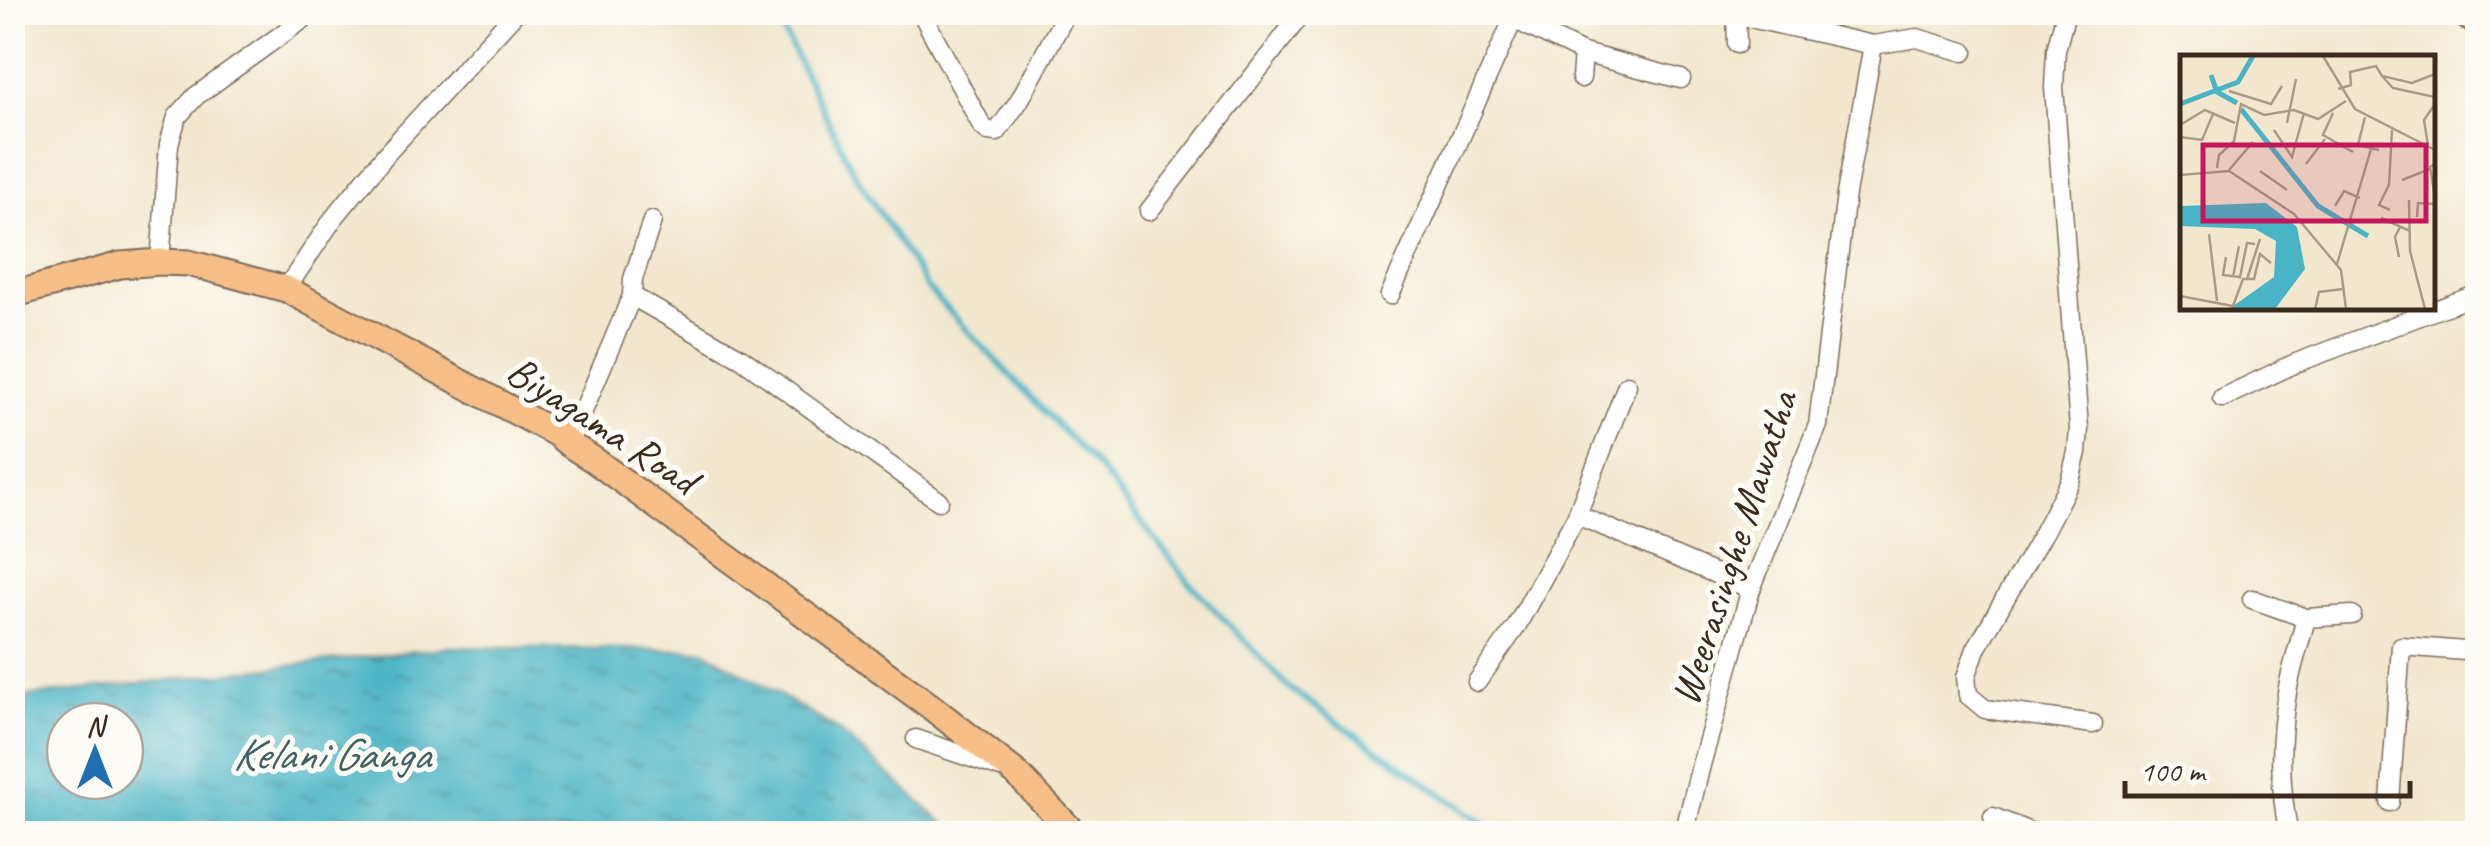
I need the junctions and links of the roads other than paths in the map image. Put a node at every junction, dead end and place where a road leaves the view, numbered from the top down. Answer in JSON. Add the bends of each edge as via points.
{"nodes":[{"id":1,"x":313,"y":12,"type":"edge"},
{"id":2,"x":516,"y":12,"type":"edge"},
{"id":3,"x":921,"y":12,"type":"edge"},
{"id":4,"x":1068,"y":12,"type":"edge"},
{"id":5,"x":1303,"y":12,"type":"edge"},
{"id":6,"x":1740,"y":12,"type":"edge"},
{"id":7,"x":2066,"y":12,"type":"edge"},
{"id":8,"x":2459,"y":12,"type":"edge"},
{"id":9,"x":1506,"y":16,"type":"edge"},
{"id":10,"x":2478,"y":22,"type":"edge"},
{"id":11,"x":1737,"y":44,"type":"dead end"},
{"id":12,"x":1873,"y":45,"type":"junction"},
{"id":13,"x":1964,"y":52,"type":"dead end"},
{"id":14,"x":1584,"y":53,"type":"junction"},
{"id":15,"x":1581,"y":78,"type":"dead end"},
{"id":16,"x":1681,"y":79,"type":"dead end"},
{"id":17,"x":1149,"y":211,"type":"dead end"},
{"id":18,"x":652,"y":221,"type":"dead end"},
{"id":19,"x":160,"y":262,"type":"junction"},
{"id":20,"x":286,"y":289,"type":"junction"},
{"id":21,"x":2478,"y":294,"type":"edge"},
{"id":22,"x":12,"y":295,"type":"edge"},
{"id":23,"x":1390,"y":295,"type":"dead end"},
{"id":24,"x":632,"y":296,"type":"junction"},
{"id":25,"x":1626,"y":384,"type":"dead end"},
{"id":26,"x":2222,"y":398,"type":"dead end"},
{"id":27,"x":568,"y":444,"type":"junction"},
{"id":28,"x":938,"y":502,"type":"dead end"},
{"id":29,"x":1577,"y":515,"type":"junction"},
{"id":30,"x":1751,"y":589,"type":"junction"},
{"id":31,"x":2252,"y":600,"type":"dead end"},
{"id":32,"x":2352,"y":615,"type":"dead end"},
{"id":33,"x":2306,"y":618,"type":"junction"},
{"id":34,"x":2478,"y":652,"type":"edge"},
{"id":35,"x":1477,"y":682,"type":"dead end"},
{"id":36,"x":2093,"y":724,"type":"dead end"},
{"id":37,"x":916,"y":739,"type":"dead end"},
{"id":38,"x":1016,"y":773,"type":"junction"},
{"id":39,"x":2390,"y":802,"type":"dead end"},
{"id":40,"x":1993,"y":817,"type":"dead end"},
{"id":41,"x":1075,"y":834,"type":"edge"},
{"id":42,"x":1684,"y":834,"type":"edge"},
{"id":43,"x":2035,"y":834,"type":"edge"},
{"id":44,"x":2288,"y":834,"type":"edge"}],
"edges":[{"from":1,"to":19,"type":"street","via":[[196,96],[177,117]]},
{"from":2,"to":20,"type":"street","via":[[333,219]]},
{"from":3,"to":4,"type":"street","via":[[982,126],[998,132]]},
{"from":5,"to":17,"type":"street"},
{"from":6,"to":11,"type":"street"},
{"from":6,"to":12,"type":"street"},
{"from":7,"to":36,"type":"street","via":[[2054,72],[2076,452],[2054,513],[1966,677],[1968,694],[1984,710]]},
{"from":8,"to":10,"type":"main road"},
{"from":9,"to":14,"type":"street"},
{"from":9,"to":23,"type":"street"},
{"from":12,"to":13,"type":"street","via":[[1916,38]]},
{"from":12,"to":30,"type":"street","name":"Weerasinghe Mawatha","via":[[1846,194],[1818,424]]},
{"from":14,"to":15,"type":"street"},
{"from":14,"to":16,"type":"street"},
{"from":18,"to":24,"type":"street"},
{"from":19,"to":20,"type":"main road","name":"Biyagama Road"},
{"from":19,"to":22,"type":"main road","name":"Biyagama Road","via":[[120,265]]},
{"from":20,"to":27,"type":"main road","name":"Biyagama Road"},
{"from":21,"to":26,"type":"street"},
{"from":24,"to":27,"type":"street"},
{"from":24,"to":28,"type":"street","via":[[741,358]]},
{"from":25,"to":29,"type":"street"},
{"from":27,"to":38,"type":"main road","name":"Biyagama Road"},
{"from":29,"to":30,"type":"street"},
{"from":29,"to":35,"type":"street"},
{"from":30,"to":42,"type":"street","name":"Weerasinghe Mawatha"},
{"from":31,"to":33,"type":"street"},
{"from":32,"to":33,"type":"street"},
{"from":33,"to":44,"type":"street","via":[[2286,693],[2280,775]]},
{"from":34,"to":39,"type":"street","via":[[2400,646]]},
{"from":37,"to":38,"type":"street"},
{"from":38,"to":41,"type":"main road","name":"Biyagama Road"},
{"from":40,"to":43,"type":"street"}]}
